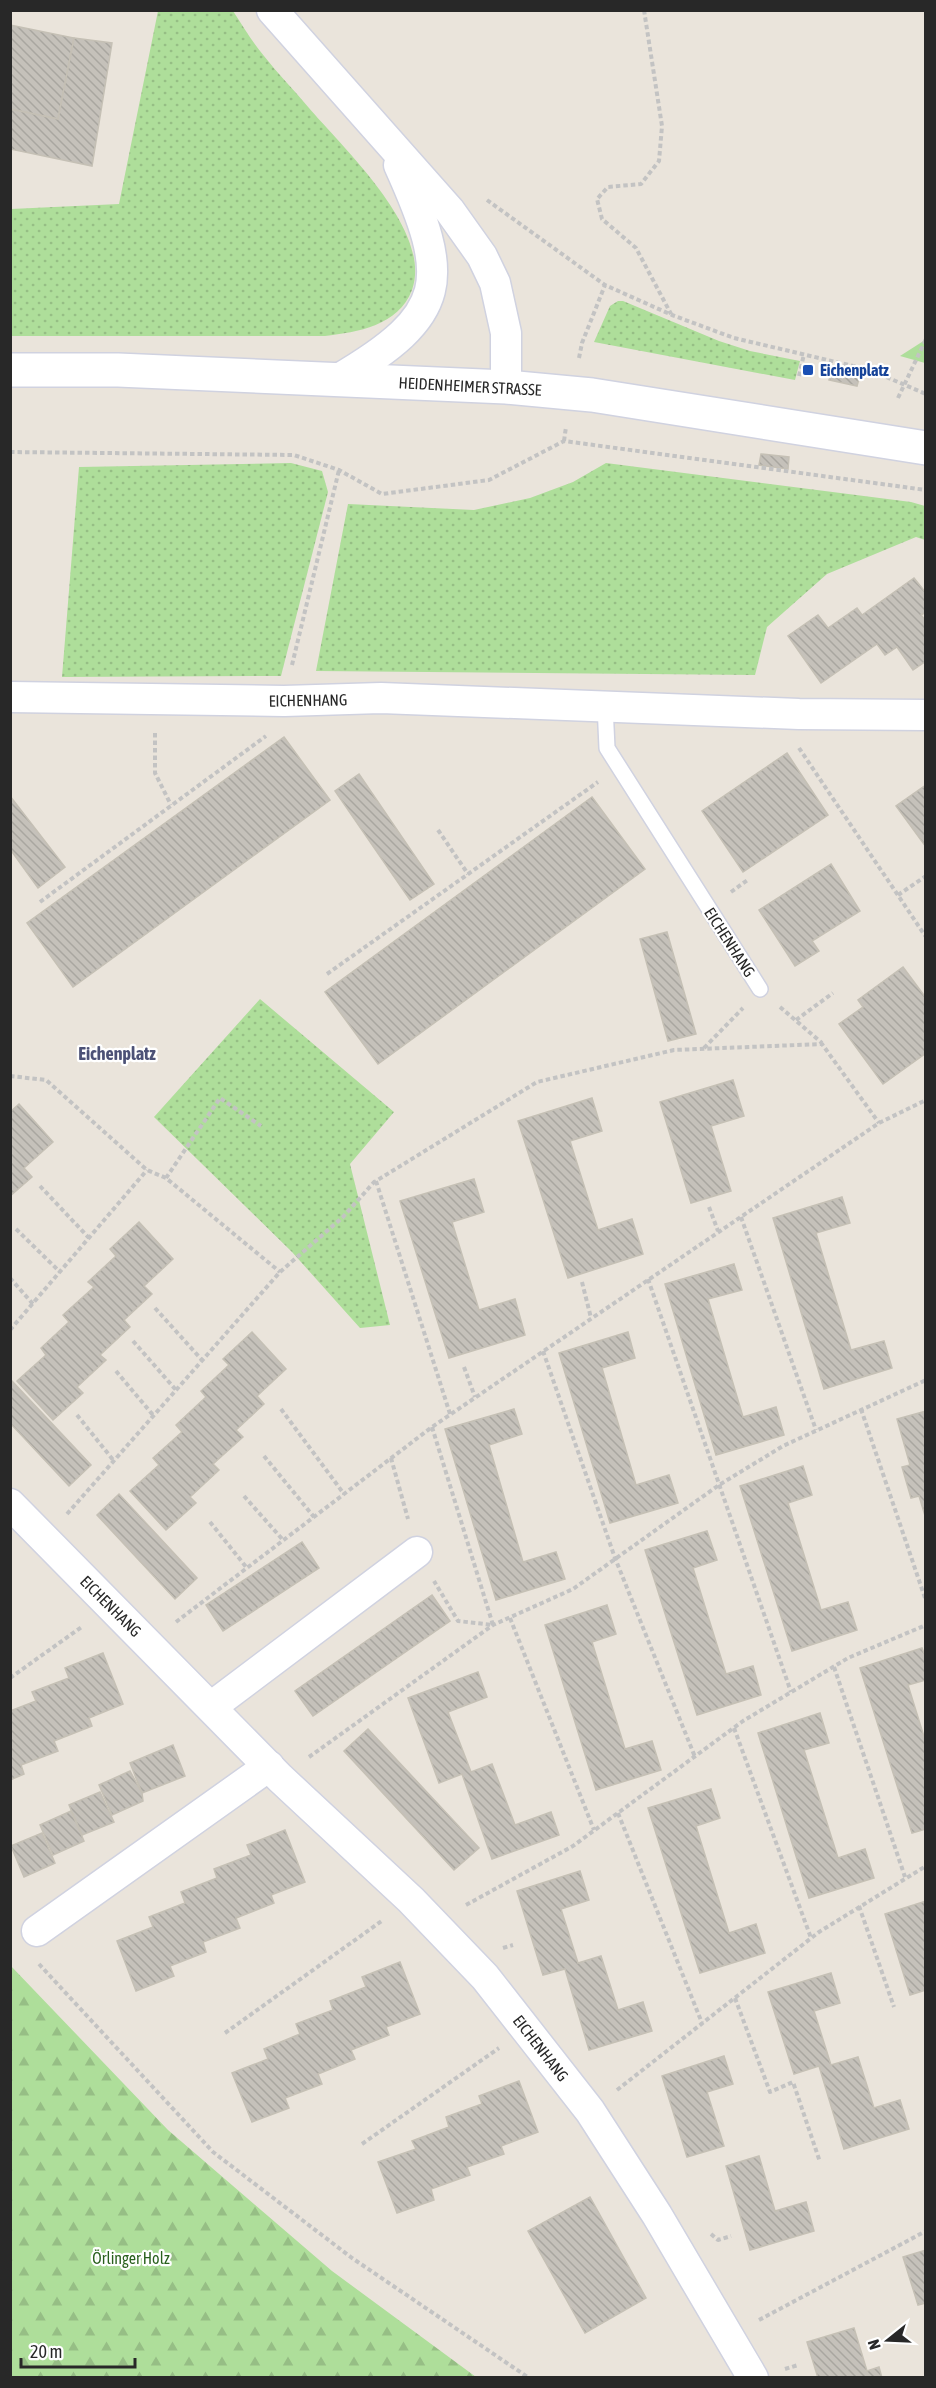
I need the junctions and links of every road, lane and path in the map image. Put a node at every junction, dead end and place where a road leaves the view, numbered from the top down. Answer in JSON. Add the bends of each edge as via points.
{"nodes":[{"id":1,"x":272,"y":10,"type":"edge"},
{"id":2,"x":644,"y":10,"type":"edge"},
{"id":3,"x":390,"y":143,"type":"junction"},
{"id":4,"x":485,"y":199,"type":"dead end"},
{"id":5,"x":672,"y":315,"type":"junction"},
{"id":6,"x":926,"y":339,"type":"edge"},
{"id":7,"x":804,"y":354,"type":"junction"},
{"id":8,"x":10,"y":370,"type":"edge"},
{"id":9,"x":799,"y":376,"type":"dead end"},
{"id":10,"x":337,"y":380,"type":"junction"},
{"id":11,"x":905,"y":383,"type":"junction"},
{"id":12,"x":506,"y":387,"type":"junction"},
{"id":13,"x":926,"y":394,"type":"edge"},
{"id":14,"x":898,"y":398,"type":"dead end"},
{"id":15,"x":926,"y":448,"type":"edge"},
{"id":16,"x":10,"y":452,"type":"edge"},
{"id":17,"x":339,"y":471,"type":"junction"},
{"id":18,"x":926,"y":490,"type":"edge"},
{"id":19,"x":10,"y":697,"type":"edge"},
{"id":20,"x":155,"y":699,"type":"junction"},
{"id":21,"x":284,"y":701,"type":"junction"},
{"id":22,"x":604,"y":705,"type":"junction"},
{"id":23,"x":799,"y":714,"type":"junction"},
{"id":24,"x":926,"y":714,"type":"edge"},
{"id":25,"x":619,"y":766,"type":"junction"},
{"id":26,"x":171,"y":806,"type":"junction"},
{"id":27,"x":438,"y":830,"type":"dead end"},
{"id":28,"x":468,"y":874,"type":"junction"},
{"id":29,"x":926,"y":876,"type":"edge"},
{"id":30,"x":898,"y":895,"type":"junction"},
{"id":31,"x":40,"y":902,"type":"dead end"},
{"id":32,"x":926,"y":937,"type":"edge"},
{"id":33,"x":327,"y":974,"type":"dead end"},
{"id":34,"x":760,"y":989,"type":"junction"},
{"id":35,"x":832,"y":993,"type":"dead end"},
{"id":36,"x":796,"y":1020,"type":"junction"},
{"id":37,"x":822,"y":1044,"type":"junction"},
{"id":38,"x":705,"y":1048,"type":"junction"},
{"id":39,"x":13,"y":1077,"type":"edge"},
{"id":40,"x":10,"y":1082,"type":"edge"},
{"id":41,"x":926,"y":1100,"type":"edge"},
{"id":42,"x":879,"y":1122,"type":"junction"},
{"id":43,"x":261,"y":1126,"type":"dead end"},
{"id":44,"x":147,"y":1170,"type":"junction"},
{"id":45,"x":166,"y":1178,"type":"junction"},
{"id":46,"x":376,"y":1181,"type":"junction"},
{"id":47,"x":40,"y":1186,"type":"dead end"},
{"id":48,"x":708,"y":1206,"type":"dead end"},
{"id":49,"x":741,"y":1217,"type":"junction"},
{"id":50,"x":16,"y":1229,"type":"dead end"},
{"id":51,"x":718,"y":1232,"type":"junction"},
{"id":52,"x":89,"y":1238,"type":"junction"},
{"id":53,"x":60,"y":1272,"type":"junction"},
{"id":54,"x":280,"y":1272,"type":"junction"},
{"id":55,"x":10,"y":1278,"type":"edge"},
{"id":56,"x":648,"y":1279,"type":"junction"},
{"id":57,"x":582,"y":1282,"type":"dead end"},
{"id":58,"x":33,"y":1304,"type":"junction"},
{"id":59,"x":155,"y":1308,"type":"dead end"},
{"id":60,"x":591,"y":1318,"type":"junction"},
{"id":61,"x":11,"y":1330,"type":"edge"},
{"id":62,"x":133,"y":1341,"type":"dead end"},
{"id":63,"x":543,"y":1351,"type":"junction"},
{"id":64,"x":202,"y":1360,"type":"junction"},
{"id":65,"x":464,"y":1367,"type":"dead end"},
{"id":66,"x":116,"y":1371,"type":"dead end"},
{"id":67,"x":926,"y":1380,"type":"edge"},
{"id":68,"x":176,"y":1390,"type":"junction"},
{"id":69,"x":475,"y":1397,"type":"junction"},
{"id":70,"x":281,"y":1409,"type":"dead end"},
{"id":71,"x":861,"y":1409,"type":"junction"},
{"id":72,"x":450,"y":1414,"type":"junction"},
{"id":73,"x":77,"y":1415,"type":"dead end"},
{"id":74,"x":153,"y":1415,"type":"junction"},
{"id":75,"x":432,"y":1427,"type":"junction"},
{"id":76,"x":816,"y":1430,"type":"junction"},
{"id":77,"x":264,"y":1456,"type":"dead end"},
{"id":78,"x":391,"y":1458,"type":"junction"},
{"id":79,"x":114,"y":1461,"type":"junction"},
{"id":80,"x":719,"y":1485,"type":"junction"},
{"id":81,"x":344,"y":1494,"type":"junction"},
{"id":82,"x":244,"y":1496,"type":"dead end"},
{"id":83,"x":10,"y":1504,"type":"edge"},
{"id":84,"x":314,"y":1517,"type":"junction"},
{"id":85,"x":210,"y":1522,"type":"dead end"},
{"id":86,"x":45,"y":1539,"type":"junction"},
{"id":87,"x":283,"y":1540,"type":"junction"},
{"id":88,"x":417,"y":1552,"type":"junction"},
{"id":89,"x":615,"y":1558,"type":"junction"},
{"id":90,"x":247,"y":1568,"type":"junction"},
{"id":91,"x":926,"y":1601,"type":"edge"},
{"id":92,"x":111,"y":1606,"type":"junction"},
{"id":93,"x":510,"y":1618,"type":"junction"},
{"id":94,"x":926,"y":1624,"type":"edge"},
{"id":95,"x":493,"y":1625,"type":"junction"},
{"id":96,"x":148,"y":1643,"type":"junction"},
{"id":97,"x":834,"y":1667,"type":"junction"},
{"id":98,"x":10,"y":1678,"type":"edge"},
{"id":99,"x":791,"y":1692,"type":"junction"},
{"id":100,"x":211,"y":1707,"type":"junction"},
{"id":101,"x":734,"y":1728,"type":"junction"},
{"id":102,"x":694,"y":1757,"type":"junction"},
{"id":103,"x":274,"y":1772,"type":"junction"},
{"id":104,"x":618,"y":1813,"type":"junction"},
{"id":105,"x":594,"y":1830,"type":"junction"},
{"id":106,"x":926,"y":1866,"type":"edge"},
{"id":107,"x":905,"y":1877,"type":"junction"},
{"id":108,"x":411,"y":1900,"type":"junction"},
{"id":109,"x":860,"y":1906,"type":"junction"},
{"id":110,"x":433,"y":1923,"type":"junction"},
{"id":111,"x":37,"y":1931,"type":"dead end"},
{"id":112,"x":811,"y":1938,"type":"junction"},
{"id":113,"x":37,"y":1962,"type":"dead end"},
{"id":114,"x":735,"y":1998,"type":"junction"},
{"id":115,"x":894,"y":2007,"type":"dead end"},
{"id":116,"x":702,"y":2023,"type":"junction"},
{"id":117,"x":527,"y":2029,"type":"junction"},
{"id":118,"x":225,"y":2033,"type":"dead end"},
{"id":119,"x":590,"y":2111,"type":"junction"},
{"id":120,"x":362,"y":2144,"type":"dead end"},
{"id":121,"x":820,"y":2162,"type":"dead end"},
{"id":122,"x":926,"y":2231,"type":"edge"},
{"id":123,"x":728,"y":2336,"type":"junction"},
{"id":124,"x":529,"y":2378,"type":"edge"},
{"id":125,"x":753,"y":2378,"type":"edge"}],
"edges":[{"from":1,"to":3,"type":"street"},
{"from":2,"to":5,"type":"path","via":[[662,126],[659,161],[641,184],[608,187],[597,199],[602,219],[636,248]]},
{"from":3,"to":10,"type":"street","via":[[426,233],[433,267],[432,287],[425,308],[404,334]]},
{"from":3,"to":12,"type":"street","via":[[450,211],[490,271],[506,333]]},
{"from":4,"to":5,"type":"path","via":[[605,285]]},
{"from":5,"to":7,"type":"path","via":[[734,338]]},
{"from":6,"to":11,"type":"path"},
{"from":7,"to":9,"type":"path"},
{"from":7,"to":11,"type":"path","via":[[858,366]]},
{"from":8,"to":10,"type":"main road","name":"HEIDENHEIMER STRASSE","via":[[117,370]]},
{"from":10,"to":12,"type":"main road","name":"HEIDENHEIMER STRASSE"},
{"from":11,"to":13,"type":"path"},
{"from":11,"to":14,"type":"path"},
{"from":12,"to":15,"type":"main road","name":"HEIDENHEIMER STRASSE","via":[[603,397]]},
{"from":16,"to":17,"type":"path","via":[[294,455]]},
{"from":17,"to":18,"type":"path","via":[[382,494],[477,482],[489,480],[564,441]]},
{"from":17,"to":21,"type":"path"},
{"from":19,"to":20,"type":"street","name":"EICHENHANG"},
{"from":20,"to":21,"type":"street","name":"EICHENHANG"},
{"from":20,"to":26,"type":"path","via":[[155,773]]},
{"from":21,"to":22,"type":"street","name":"EICHENHANG","via":[[381,698]]},
{"from":21,"to":26,"type":"path","via":[[267,735]]},
{"from":22,"to":23,"type":"street","name":"EICHENHANG"},
{"from":22,"to":25,"type":"lane","name":"EICHENHANG","via":[[607,748]]},
{"from":23,"to":24,"type":"street","name":"EICHENHANG"},
{"from":23,"to":30,"type":"path","via":[[799,748]]},
{"from":25,"to":28,"type":"path"},
{"from":25,"to":34,"type":"lane","name":"EICHENHANG"},
{"from":26,"to":31,"type":"path"},
{"from":27,"to":28,"type":"path"},
{"from":28,"to":33,"type":"path"},
{"from":29,"to":30,"type":"path"},
{"from":30,"to":32,"type":"path"},
{"from":34,"to":36,"type":"path"},
{"from":34,"to":38,"type":"path"},
{"from":35,"to":36,"type":"path"},
{"from":36,"to":37,"type":"path"},
{"from":37,"to":38,"type":"path"},
{"from":37,"to":42,"type":"path"},
{"from":38,"to":46,"type":"path","via":[[674,1050],[537,1082]]},
{"from":39,"to":40,"type":"path"},
{"from":39,"to":44,"type":"path","via":[[46,1080]]},
{"from":41,"to":42,"type":"path"},
{"from":42,"to":49,"type":"path"},
{"from":43,"to":45,"type":"path","via":[[220,1098]]},
{"from":44,"to":45,"type":"path"},
{"from":44,"to":52,"type":"path"},
{"from":45,"to":54,"type":"path"},
{"from":46,"to":54,"type":"path","via":[[343,1217]]},
{"from":46,"to":72,"type":"path"},
{"from":47,"to":52,"type":"path"},
{"from":48,"to":51,"type":"path"},
{"from":49,"to":51,"type":"path"},
{"from":49,"to":76,"type":"path"},
{"from":50,"to":53,"type":"path"},
{"from":51,"to":56,"type":"path"},
{"from":52,"to":53,"type":"path"},
{"from":53,"to":58,"type":"path"},
{"from":54,"to":64,"type":"path"},
{"from":55,"to":58,"type":"path"},
{"from":56,"to":60,"type":"path"},
{"from":56,"to":80,"type":"path"},
{"from":57,"to":60,"type":"path"},
{"from":58,"to":61,"type":"path"},
{"from":59,"to":64,"type":"path"},
{"from":60,"to":63,"type":"path"},
{"from":62,"to":68,"type":"path"},
{"from":63,"to":69,"type":"path"},
{"from":63,"to":89,"type":"path"},
{"from":64,"to":68,"type":"path"},
{"from":65,"to":69,"type":"path"},
{"from":66,"to":74,"type":"path"},
{"from":67,"to":71,"type":"path"},
{"from":68,"to":74,"type":"path"},
{"from":69,"to":72,"type":"path"},
{"from":70,"to":81,"type":"path"},
{"from":71,"to":76,"type":"path"},
{"from":71,"to":91,"type":"path"},
{"from":72,"to":75,"type":"path"},
{"from":73,"to":79,"type":"path"},
{"from":74,"to":79,"type":"path"},
{"from":75,"to":78,"type":"path"},
{"from":75,"to":95,"type":"path"},
{"from":76,"to":80,"type":"path"},
{"from":77,"to":84,"type":"path"},
{"from":78,"to":81,"type":"path"},
{"from":78,"to":88,"type":"path"},
{"from":79,"to":86,"type":"path"},
{"from":80,"to":89,"type":"path"},
{"from":80,"to":99,"type":"path"},
{"from":81,"to":84,"type":"path"},
{"from":82,"to":87,"type":"path"},
{"from":83,"to":86,"type":"street","name":"EICHENHANG"},
{"from":84,"to":87,"type":"path"},
{"from":85,"to":90,"type":"path"},
{"from":86,"to":92,"type":"street","name":"EICHENHANG"},
{"from":87,"to":90,"type":"path"},
{"from":88,"to":95,"type":"path","via":[[458,1621]]},
{"from":88,"to":100,"type":"street"},
{"from":89,"to":93,"type":"path","via":[[573,1589]]},
{"from":89,"to":102,"type":"path"},
{"from":90,"to":96,"type":"path"},
{"from":92,"to":96,"type":"street","name":"EICHENHANG"},
{"from":92,"to":98,"type":"path"},
{"from":93,"to":95,"type":"path"},
{"from":93,"to":105,"type":"path"},
{"from":94,"to":97,"type":"path"},
{"from":95,"to":103,"type":"path"},
{"from":96,"to":100,"type":"street","name":"EICHENHANG"},
{"from":97,"to":99,"type":"path"},
{"from":97,"to":107,"type":"path"},
{"from":99,"to":101,"type":"path"},
{"from":100,"to":103,"type":"street","name":"EICHENHANG"},
{"from":101,"to":102,"type":"path"},
{"from":101,"to":112,"type":"path"},
{"from":102,"to":104,"type":"path"},
{"from":103,"to":108,"type":"street","name":"EICHENHANG"},
{"from":103,"to":111,"type":"street"},
{"from":104,"to":105,"type":"path"},
{"from":104,"to":116,"type":"path"},
{"from":105,"to":110,"type":"path","via":[[573,1846]]},
{"from":106,"to":107,"type":"path"},
{"from":107,"to":109,"type":"path"},
{"from":108,"to":110,"type":"street","name":"EICHENHANG"},
{"from":108,"to":118,"type":"path"},
{"from":109,"to":112,"type":"path"},
{"from":109,"to":115,"type":"path"},
{"from":110,"to":117,"type":"street","name":"EICHENHANG","via":[[485,1977]]},
{"from":112,"to":114,"type":"path"},
{"from":113,"to":124,"type":"path","via":[[213,2152],[352,2258]]},
{"from":114,"to":116,"type":"path"},
{"from":114,"to":121,"type":"path","via":[[770,2092],[793,2082]]},
{"from":116,"to":119,"type":"path"},
{"from":117,"to":119,"type":"street","name":"EICHENHANG"},
{"from":117,"to":120,"type":"path"},
{"from":119,"to":123,"type":"street","name":"EICHENHANG"},
{"from":122,"to":123,"type":"path"},
{"from":123,"to":125,"type":"street","name":"EICHENHANG"}]}
